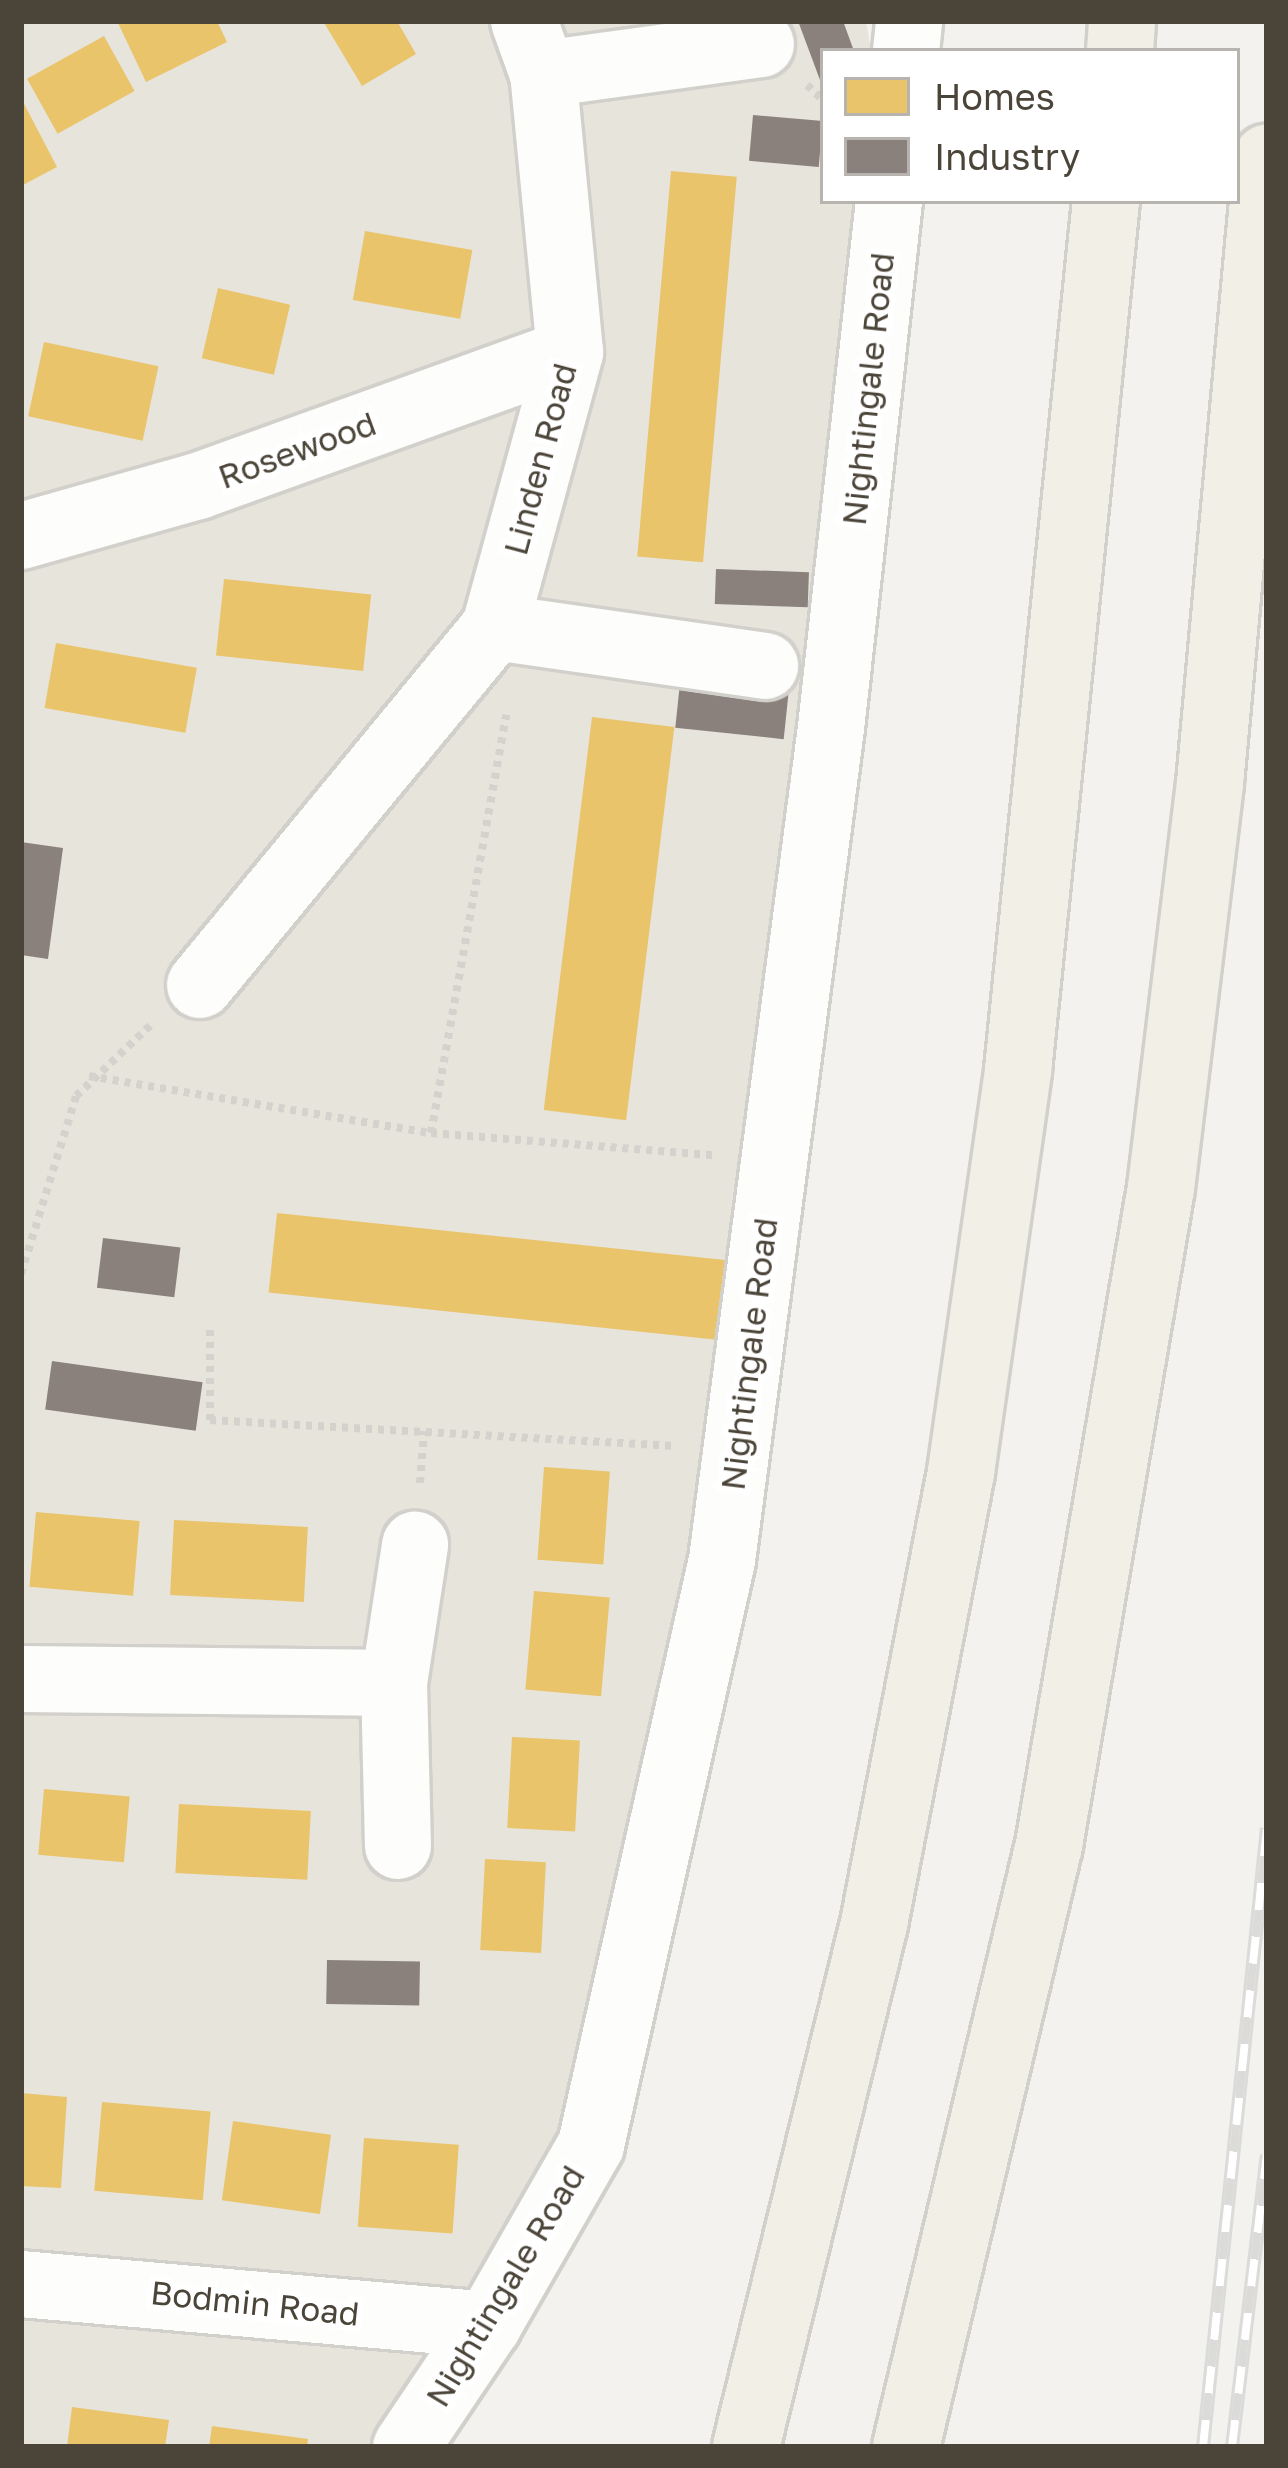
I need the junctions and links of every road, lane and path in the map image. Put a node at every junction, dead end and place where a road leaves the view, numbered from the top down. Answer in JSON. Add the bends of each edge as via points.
{"nodes":[{"id":1,"x":761,"y":44,"type":"dead end"},
{"id":2,"x":534,"y":48,"type":"edge"},
{"id":3,"x":1267,"y":158,"type":"edge"},
{"id":4,"x":889,"y":204,"type":"edge"},
{"id":5,"x":1106,"y":204,"type":"edge"},
{"id":6,"x":570,"y":352,"type":"junction"},
{"id":7,"x":21,"y":536,"type":"edge"},
{"id":8,"x":508,"y":629,"type":"junction"},
{"id":9,"x":765,"y":666,"type":"dead end"},
{"id":10,"x":200,"y":985,"type":"joint"},
{"id":11,"x":89,"y":1076,"type":"junction"},
{"id":12,"x":431,"y":1132,"type":"junction"},
{"id":13,"x":774,"y":1160,"type":"junction"},
{"id":14,"x":21,"y":1274,"type":"edge"},
{"id":15,"x":210,"y":1330,"type":"dead end"},
{"id":16,"x":736,"y":1450,"type":"junction"},
{"id":17,"x":415,"y":1545,"type":"dead end"},
{"id":18,"x":21,"y":1679,"type":"edge"},
{"id":19,"x":394,"y":1683,"type":"junction"},
{"id":20,"x":398,"y":1846,"type":"dead end"},
{"id":21,"x":21,"y":2284,"type":"edge"},
{"id":22,"x":488,"y":2325,"type":"junction"},
{"id":23,"x":406,"y":2447,"type":"edge"},
{"id":24,"x":746,"y":2447,"type":"edge"},
{"id":25,"x":906,"y":2447,"type":"edge"}],
"edges":[{"from":1,"to":2,"type":"street","name":"Linden Road"},
{"from":2,"to":6,"type":"street","name":"Linden Road"},
{"from":3,"to":25,"type":"main road","via":[[1210,783],[1154,1235],[1049,1845]]},
{"from":4,"to":13,"type":"street","name":"Nightingale Road"},
{"from":5,"to":24,"type":"main road","via":[[1051,780],[961,1472],[874,1924]]},
{"from":6,"to":7,"type":"street","name":"Rosewood","via":[[198,486]]},
{"from":6,"to":8,"type":"street","name":"Linden Road"},
{"from":8,"to":9,"type":"street"},
{"from":8,"to":10,"type":"street","name":"Linden Road"},
{"from":8,"to":12,"type":"path"},
{"from":10,"to":11,"type":"path"},
{"from":11,"to":12,"type":"path"},
{"from":11,"to":14,"type":"path"},
{"from":12,"to":13,"type":"path"},
{"from":13,"to":16,"type":"street","name":"Nightingale Road"},
{"from":15,"to":16,"type":"path","via":[[210,1420]]},
{"from":16,"to":22,"type":"street","name":"Nightingale Road","via":[[722,1560],[590,2145]]},
{"from":17,"to":19,"type":"street"},
{"from":18,"to":19,"type":"street"},
{"from":19,"to":20,"type":"street"},
{"from":21,"to":22,"type":"street","name":"Bodmin Road"},
{"from":22,"to":23,"type":"street","name":"Nightingale Road"}]}
